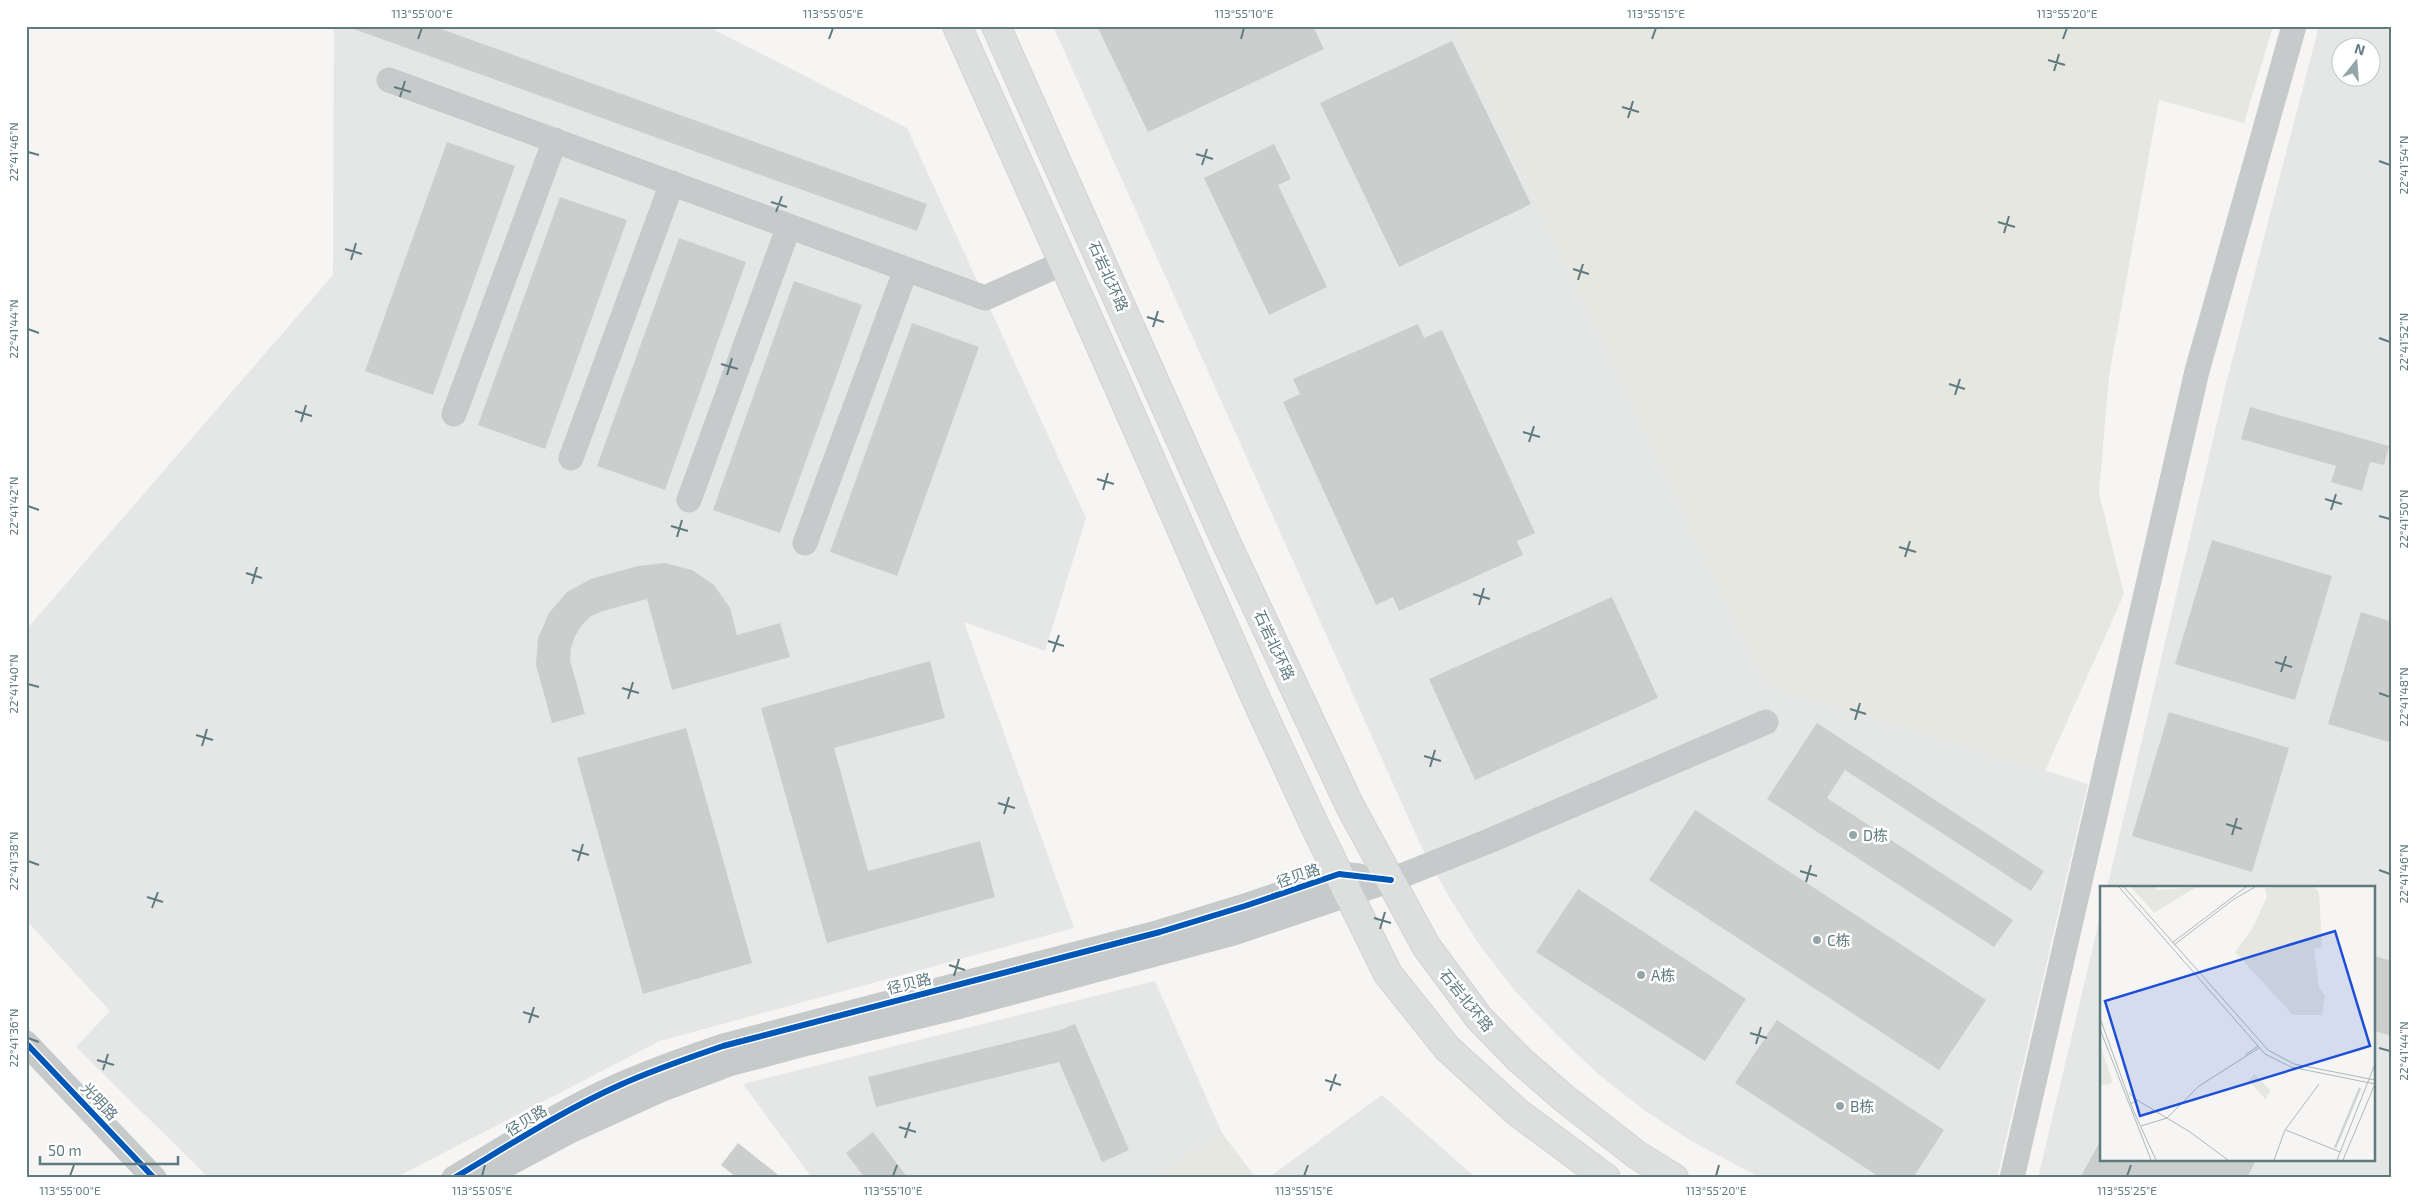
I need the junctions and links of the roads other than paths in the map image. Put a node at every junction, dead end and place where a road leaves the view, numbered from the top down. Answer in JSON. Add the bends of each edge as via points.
{"nodes":[{"id":1,"x":957,"y":26,"type":"edge"},
{"id":2,"x":996,"y":26,"type":"edge"},
{"id":3,"x":2294,"y":26,"type":"edge"},
{"id":4,"x":389,"y":80,"type":"dead end"},
{"id":5,"x":555,"y":140,"type":"junction"},
{"id":6,"x":672,"y":183,"type":"junction"},
{"id":7,"x":789,"y":226,"type":"junction"},
{"id":8,"x":1063,"y":263,"type":"junction"},
{"id":9,"x":906,"y":269,"type":"junction"},
{"id":10,"x":454,"y":414,"type":"dead end"},
{"id":11,"x":571,"y":458,"type":"dead end"},
{"id":12,"x":689,"y":500,"type":"dead end"},
{"id":13,"x":805,"y":543,"type":"dead end"},
{"id":14,"x":1766,"y":722,"type":"dead end"},
{"id":15,"x":1391,"y":880,"type":"junction"},
{"id":16,"x":1344,"y":884,"type":"junction"},
{"id":17,"x":26,"y":1043,"type":"edge"},
{"id":18,"x":154,"y":1178,"type":"edge"},
{"id":19,"x":454,"y":1178,"type":"edge"},
{"id":20,"x":482,"y":1178,"type":"edge"},
{"id":21,"x":1606,"y":1178,"type":"edge"},
{"id":22,"x":1674,"y":1178,"type":"edge"},
{"id":23,"x":2012,"y":1178,"type":"edge"}],
"edges":[{"from":1,"to":8,"type":"main road"},
{"from":2,"to":15,"type":"main road","name":"石岩北环路","via":[[1231,553],[1350,806]]},
{"from":3,"to":23,"type":"street","via":[[2197,371]]},
{"from":4,"to":5,"type":"street"},
{"from":5,"to":6,"type":"street"},
{"from":5,"to":10,"type":"street"},
{"from":6,"to":7,"type":"street"},
{"from":6,"to":11,"type":"street"},
{"from":7,"to":9,"type":"street"},
{"from":7,"to":12,"type":"street"},
{"from":8,"to":9,"type":"street","via":[[985,298]]},
{"from":8,"to":16,"type":"main road","via":[[1257,701]]},
{"from":9,"to":13,"type":"street"},
{"from":14,"to":15,"type":"street"},
{"from":15,"to":16,"type":"street","name":"径贝路"},
{"from":15,"to":22,"type":"main road","name":"石岩北环路","via":[[1426,946],[1478,1018],[1565,1099],[1637,1155]]},
{"from":16,"to":19,"type":"street","name":"径贝路","via":[[1245,906],[1160,932],[723,1046],[618,1085],[560,1115]]},
{"from":16,"to":20,"type":"street","name":"径贝路","via":[[1234,933],[729,1064],[660,1090],[572,1130]]},
{"from":16,"to":21,"type":"main road","via":[[1388,974],[1447,1048],[1517,1112]]},
{"from":17,"to":18,"type":"street","name":"光明路"}]}
